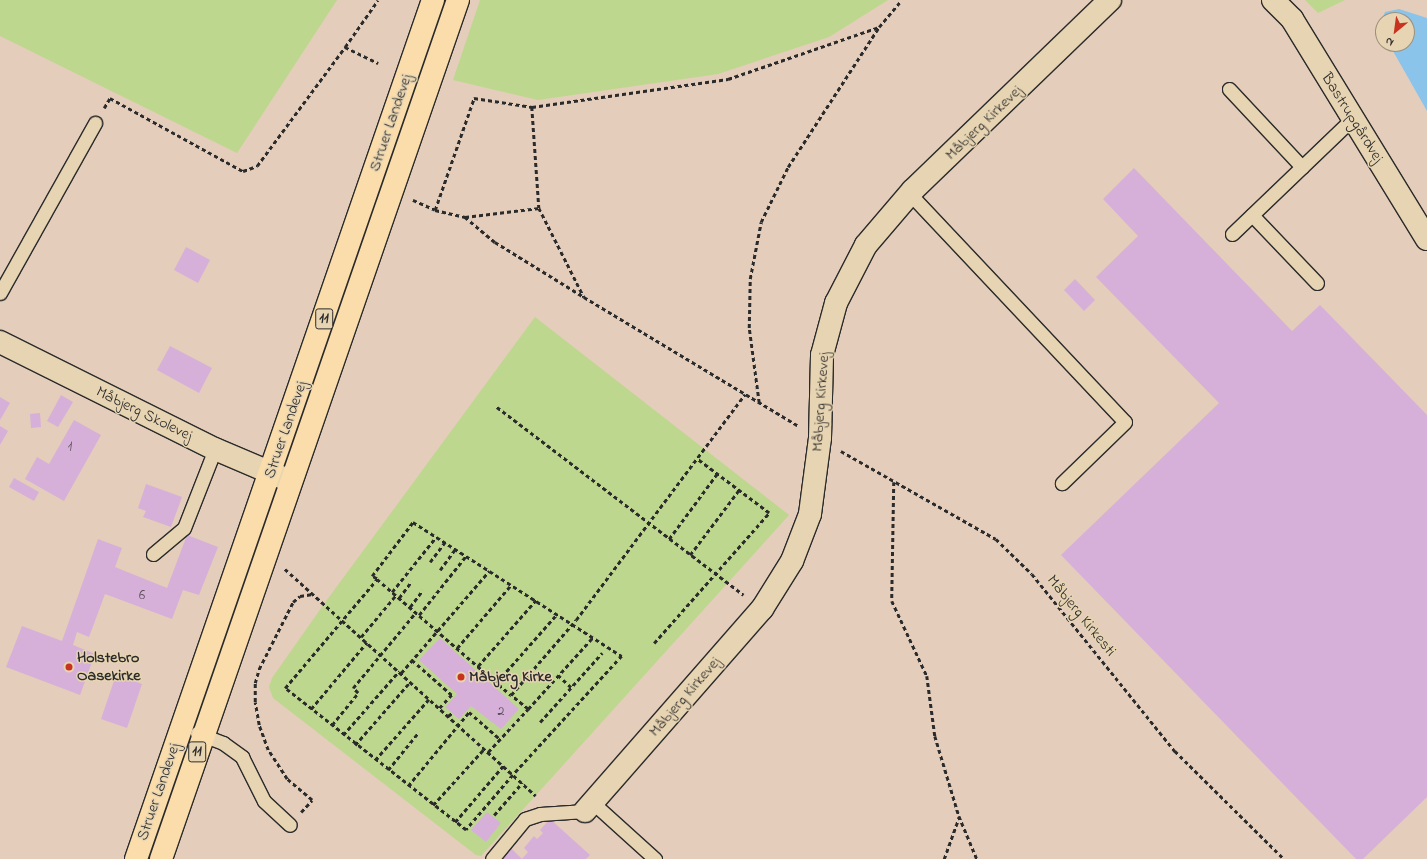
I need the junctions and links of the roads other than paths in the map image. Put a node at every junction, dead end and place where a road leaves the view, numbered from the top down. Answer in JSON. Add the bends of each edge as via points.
{"nodes":[{"id":1,"x":433,"y":0,"type":"edge"},
{"id":2,"x":458,"y":0,"type":"edge"},
{"id":3,"x":1110,"y":0,"type":"edge"},
{"id":4,"x":1273,"y":0,"type":"edge"},
{"id":5,"x":1229,"y":90,"type":"dead end"},
{"id":6,"x":1353,"y":118,"type":"junction"},
{"id":7,"x":95,"y":123,"type":"road end"},
{"id":8,"x":1302,"y":167,"type":"junction"},
{"id":9,"x":910,"y":194,"type":"junction"},
{"id":10,"x":1252,"y":215,"type":"junction"},
{"id":11,"x":1232,"y":234,"type":"dead end"},
{"id":12,"x":1427,"y":239,"type":"edge"},
{"id":13,"x":1317,"y":283,"type":"dead end"},
{"id":14,"x":0,"y":293,"type":"edge"},
{"id":15,"x":0,"y":342,"type":"edge"},
{"id":16,"x":215,"y":449,"type":"junction"},
{"id":17,"x":280,"y":478,"type":"junction"},
{"id":18,"x":1062,"y":483,"type":"dead end"},
{"id":19,"x":153,"y":554,"type":"dead end"},
{"id":20,"x":182,"y":728,"type":"junction"},
{"id":21,"x":203,"y":735,"type":"junction"},
{"id":22,"x":589,"y":807,"type":"junction"},
{"id":23,"x":290,"y":825,"type":"road end"},
{"id":24,"x":136,"y":859,"type":"edge"},
{"id":25,"x":161,"y":859,"type":"edge"},
{"id":26,"x":492,"y":859,"type":"edge"},
{"id":27,"x":655,"y":859,"type":"edge"}],
"edges":[{"from":1,"to":17,"type":"main road","name":"Struer Landevej","number":"11"},
{"from":2,"to":17,"type":"main road","name":"Struer Landevej","number":"11","via":[[392,190]]},
{"from":3,"to":9,"type":"street","name":"Måbjerg Kirkevej"},
{"from":4,"to":6,"type":"street","name":"Bastrupgårdvej","via":[[1292,19]]},
{"from":5,"to":8,"type":"lane"},
{"from":6,"to":8,"type":"lane"},
{"from":6,"to":12,"type":"street","name":"Bastrupgårdvej"},
{"from":7,"to":14,"type":"lane"},
{"from":8,"to":10,"type":"lane"},
{"from":9,"to":18,"type":"lane","via":[[1125,422]]},
{"from":9,"to":22,"type":"street","name":"Måbjerg Kirkevej","via":[[866,245],[836,303],[822,355],[820,438],[810,514],[792,561],[762,609]]},
{"from":10,"to":11,"type":"lane"},
{"from":10,"to":13,"type":"lane"},
{"from":15,"to":16,"type":"street","name":"Måbjerg Skolevej"},
{"from":16,"to":17,"type":"street","name":"Måbjerg Skolevej"},
{"from":16,"to":19,"type":"lane","via":[[184,528]]},
{"from":17,"to":20,"type":"main road","name":"Struer Landevej","number":"11"},
{"from":17,"to":21,"type":"main road","name":"Struer Landevej","number":"11","via":[[264,556]]},
{"from":20,"to":21,"type":"lane"},
{"from":20,"to":24,"type":"main road","name":"Struer Landevej","number":"11"},
{"from":21,"to":23,"type":"lane","via":[[223,743],[242,757],[264,801]]},
{"from":21,"to":25,"type":"main road","name":"Struer Landevej","number":"11"},
{"from":22,"to":26,"type":"lane","via":[[525,819]]},
{"from":22,"to":27,"type":"lane"}]}
